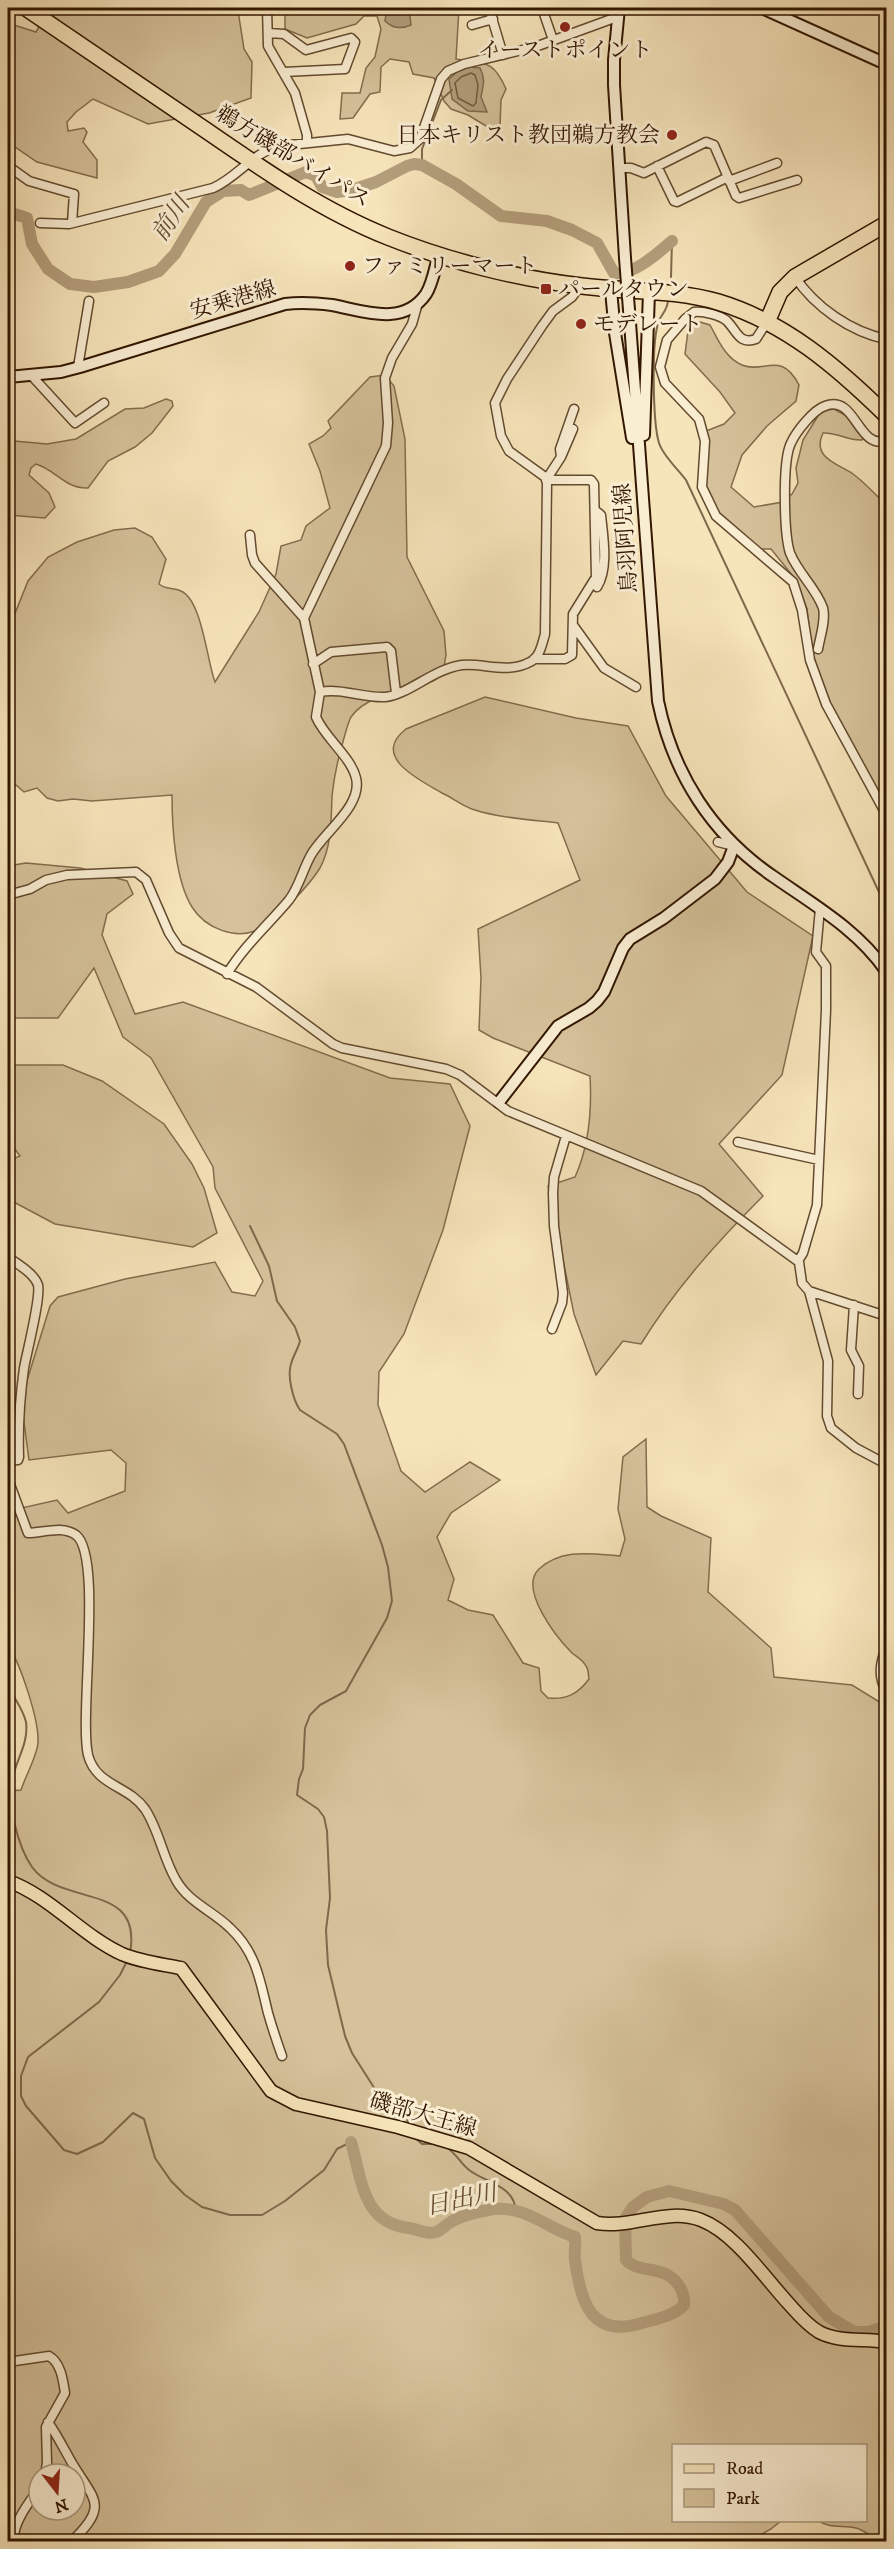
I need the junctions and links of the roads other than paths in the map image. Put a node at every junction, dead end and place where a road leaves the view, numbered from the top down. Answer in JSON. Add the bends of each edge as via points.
{"nodes":[{"id":1,"x":26,"y":8,"type":"edge"},
{"id":2,"x":267,"y":8,"type":"edge"},
{"id":3,"x":489,"y":8,"type":"edge"},
{"id":4,"x":542,"y":8,"type":"edge"},
{"id":5,"x":762,"y":8,"type":"edge"},
{"id":6,"x":618,"y":12,"type":"edge"},
{"id":7,"x":493,"y":20,"type":"junction"},
{"id":8,"x":472,"y":25,"type":"dead end"},
{"id":9,"x":268,"y":33,"type":"junction"},
{"id":10,"x":553,"y":40,"type":"junction"},
{"id":11,"x":503,"y":55,"type":"junction"},
{"id":12,"x":886,"y":64,"type":"edge"},
{"id":13,"x":284,"y":72,"type":"junction"},
{"id":14,"x":307,"y":143,"type":"junction"},
{"id":15,"x":250,"y":160,"type":"junction"},
{"id":16,"x":777,"y":163,"type":"dead end"},
{"id":17,"x":8,"y":166,"type":"edge"},
{"id":18,"x":657,"y":166,"type":"junction"},
{"id":19,"x":619,"y":168,"type":"junction"},
{"id":20,"x":728,"y":179,"type":"junction"},
{"id":21,"x":797,"y":180,"type":"dead end"},
{"id":22,"x":72,"y":223,"type":"junction"},
{"id":23,"x":40,"y":224,"type":"dead end"},
{"id":24,"x":886,"y":224,"type":"edge"},
{"id":25,"x":439,"y":254,"type":"junction"},
{"id":26,"x":795,"y":277,"type":"junction"},
{"id":27,"x":580,"y":286,"type":"junction"},
{"id":28,"x":611,"y":290,"type":"junction"},
{"id":29,"x":649,"y":292,"type":"junction"},
{"id":30,"x":89,"y":301,"type":"dead end"},
{"id":31,"x":418,"y":303,"type":"junction"},
{"id":32,"x":767,"y":322,"type":"junction"},
{"id":33,"x":886,"y":339,"type":"edge"},
{"id":34,"x":78,"y":368,"type":"junction"},
{"id":35,"x":31,"y":375,"type":"junction"},
{"id":36,"x":8,"y":377,"type":"edge"},
{"id":37,"x":104,"y":403,"type":"dead end"},
{"id":38,"x":574,"y":409,"type":"dead end"},
{"id":39,"x":886,"y":415,"type":"edge"},
{"id":40,"x":574,"y":426,"type":"dead end"},
{"id":41,"x":886,"y":441,"type":"edge"},
{"id":42,"x":561,"y":457,"type":"junction"},
{"id":43,"x":546,"y":480,"type":"junction"},
{"id":44,"x":642,"y":492,"type":"junction"},
{"id":45,"x":250,"y":535,"type":"dead end"},
{"id":46,"x":304,"y":618,"type":"junction"},
{"id":47,"x":572,"y":624,"type":"junction"},
{"id":48,"x":818,"y":649,"type":"dead end"},
{"id":49,"x":534,"y":659,"type":"junction"},
{"id":50,"x":313,"y":664,"type":"junction"},
{"id":51,"x":636,"y":687,"type":"dead end"},
{"id":52,"x":320,"y":692,"type":"junction"},
{"id":53,"x":396,"y":693,"type":"junction"},
{"id":54,"x":886,"y":814,"type":"edge"},
{"id":55,"x":718,"y":842,"type":"dead end"},
{"id":56,"x":734,"y":846,"type":"junction"},
{"id":57,"x":8,"y":895,"type":"edge"},
{"id":58,"x":819,"y":908,"type":"junction"},
{"id":59,"x":886,"y":971,"type":"edge"},
{"id":60,"x":227,"y":974,"type":"junction"},
{"id":61,"x":499,"y":1102,"type":"junction"},
{"id":62,"x":566,"y":1136,"type":"junction"},
{"id":63,"x":738,"y":1142,"type":"dead end"},
{"id":64,"x":819,"y":1160,"type":"junction"},
{"id":65,"x":8,"y":1257,"type":"edge"},
{"id":66,"x":798,"y":1261,"type":"junction"},
{"id":67,"x":809,"y":1291,"type":"junction"},
{"id":68,"x":854,"y":1305,"type":"junction"},
{"id":69,"x":886,"y":1316,"type":"edge"},
{"id":70,"x":552,"y":1329,"type":"dead end"},
{"id":71,"x":858,"y":1394,"type":"dead end"},
{"id":72,"x":8,"y":1461,"type":"edge"},
{"id":73,"x":886,"y":1464,"type":"edge"},
{"id":74,"x":8,"y":1479,"type":"edge"},
{"id":75,"x":886,"y":1648,"type":"edge"},
{"id":76,"x":886,"y":1687,"type":"edge"},
{"id":77,"x":8,"y":1881,"type":"edge"},
{"id":78,"x":282,"y":2056,"type":"dead end"},
{"id":79,"x":886,"y":2342,"type":"edge"},
{"id":80,"x":8,"y":2362,"type":"edge"},
{"id":81,"x":48,"y":2422,"type":"junction"},
{"id":82,"x":48,"y":2462,"type":"edge"},
{"id":83,"x":27,"y":2506,"type":"edge"},
{"id":84,"x":12,"y":2538,"type":"edge"},
{"id":85,"x":71,"y":2541,"type":"edge"}],
"edges":[{"from":1,"to":15,"type":"highway","name":"鵜方磯部バイパス"},
{"from":2,"to":9,"type":"street"},
{"from":3,"to":7,"type":"street"},
{"from":4,"to":10,"type":"street"},
{"from":5,"to":12,"type":"main road"},
{"from":6,"to":10,"type":"street"},
{"from":6,"to":19,"type":"main road","name":"鳥羽阿児線","via":[[614,76]]},
{"from":7,"to":8,"type":"street"},
{"from":7,"to":11,"type":"street"},
{"from":9,"to":13,"type":"street","via":[[268,46]]},
{"from":9,"to":13,"type":"street","via":[[284,34],[306,50],[351,38],[356,42],[345,69]]},
{"from":10,"to":11,"type":"street"},
{"from":11,"to":14,"type":"street","via":[[448,71],[441,79],[420,139],[410,148],[394,151],[348,139]]},
{"from":13,"to":14,"type":"street","via":[[295,93]]},
{"from":14,"to":15,"type":"street","via":[[269,148]]},
{"from":15,"to":22,"type":"street","via":[[240,172],[213,188]]},
{"from":15,"to":25,"type":"highway","name":"鵜方磯部バイパス","via":[[365,227]]},
{"from":16,"to":20,"type":"street"},
{"from":17,"to":22,"type":"street","via":[[29,181],[74,194]]},
{"from":18,"to":19,"type":"street","via":[[644,173]]},
{"from":18,"to":20,"type":"street","via":[[677,202]]},
{"from":18,"to":20,"type":"street","via":[[711,142]]},
{"from":19,"to":44,"type":"main road","name":"鳥羽阿児線","bridge":true},
{"from":20,"to":21,"type":"street","via":[[736,196],[743,199]]},
{"from":22,"to":23,"type":"street"},
{"from":24,"to":26,"type":"highway"},
{"from":25,"to":27,"type":"highway","name":"鵜方磯部バイパス","via":[[529,279]]},
{"from":25,"to":31,"type":"main road","via":[[430,286]]},
{"from":26,"to":32,"type":"highway","via":[[784,286]]},
{"from":26,"to":33,"type":"street","via":[[819,305],[865,332]]},
{"from":27,"to":28,"type":"highway","name":"鵜方磯部バイパス"},
{"from":27,"to":43,"type":"street","via":[[553,310],[495,403],[501,436],[509,451]]},
{"from":28,"to":29,"type":"highway","name":"鵜方磯部バイパス"},
{"from":28,"to":44,"type":"main road"},
{"from":29,"to":32,"type":"highway","name":"鵜方磯部バイパス","via":[[691,295]]},
{"from":29,"to":44,"type":"main road"},
{"from":30,"to":34,"type":"street"},
{"from":31,"to":34,"type":"main road","name":"安乗港線","via":[[385,315],[313,303],[285,304]]},
{"from":31,"to":46,"type":"street","via":[[385,378],[386,446]]},
{"from":32,"to":39,"type":"highway","name":"鵜方磯部バイパス","via":[[824,358]]},
{"from":32,"to":54,"type":"street","via":[[756,339],[744,340],[722,318],[694,312],[667,340],[660,367],[673,394],[699,419],[705,441],[702,487],[716,516],[793,582],[818,685]]},
{"from":34,"to":35,"type":"main road","name":"安乗港線"},
{"from":35,"to":36,"type":"main road","name":"安乗港線"},
{"from":35,"to":37,"type":"street","via":[[75,423]]},
{"from":38,"to":42,"type":"street","via":[[560,449]]},
{"from":40,"to":42,"type":"street"},
{"from":41,"to":48,"type":"street","via":[[868,438],[851,414],[842,407],[828,405],[818,410],[791,444],[785,500],[787,539],[793,559],[823,610]]},
{"from":42,"to":43,"type":"street"},
{"from":43,"to":47,"type":"street","via":[[591,480],[596,488],[596,577],[573,614]]},
{"from":43,"to":49,"type":"street","via":[[545,634]]},
{"from":44,"to":56,"type":"main road","name":"鳥羽阿児線","via":[[663,723],[677,766],[700,805]]},
{"from":45,"to":46,"type":"street","via":[[255,563]]},
{"from":46,"to":50,"type":"street"},
{"from":47,"to":49,"type":"street","via":[[573,652],[569,658]]},
{"from":47,"to":51,"type":"street","via":[[604,668]]},
{"from":49,"to":53,"type":"street","via":[[507,668],[462,665]]},
{"from":50,"to":52,"type":"street"},
{"from":50,"to":53,"type":"street","via":[[331,652],[387,647],[391,651]]},
{"from":52,"to":53,"type":"street","via":[[384,697]]},
{"from":52,"to":60,"type":"street","via":[[316,717],[354,772],[355,793],[350,807],[311,854],[290,898],[240,952]]},
{"from":55,"to":56,"type":"street"},
{"from":56,"to":58,"type":"main road","name":"鳥羽阿児線"},
{"from":56,"to":61,"type":"main road","via":[[715,879],[630,939],[597,1001],[558,1026]]},
{"from":57,"to":60,"type":"street","via":[[67,875],[136,872],[146,880],[179,948]]},
{"from":58,"to":59,"type":"main road","name":"鳥羽阿児線","via":[[865,945]]},
{"from":58,"to":64,"type":"street","via":[[816,952],[826,966]]},
{"from":60,"to":61,"type":"street","via":[[273,998],[333,1044],[446,1069]]},
{"from":61,"to":62,"type":"street","via":[[508,1111]]},
{"from":62,"to":66,"type":"street","via":[[701,1191]]},
{"from":62,"to":70,"type":"street","via":[[554,1177],[554,1226],[563,1293]]},
{"from":63,"to":64,"type":"street"},
{"from":64,"to":66,"type":"street","via":[[816,1210]]},
{"from":65,"to":72,"type":"street","via":[[34,1278],[38,1294],[24,1371],[19,1457]]},
{"from":66,"to":67,"type":"street","via":[[802,1283]]},
{"from":67,"to":68,"type":"street"},
{"from":67,"to":73,"type":"street","via":[[828,1361],[827,1416],[831,1428],[856,1448]]},
{"from":68,"to":69,"type":"street"},
{"from":68,"to":71,"type":"street","via":[[851,1350],[859,1366]]},
{"from":74,"to":78,"type":"street","via":[[28,1533],[59,1529],[70,1532],[80,1539],[86,1556],[87,1740],[93,1768],[106,1782],[140,1803],[176,1881],[230,1928],[254,1958]]},
{"from":75,"to":76,"type":"street","via":[[880,1676]]},
{"from":77,"to":79,"type":"main road","name":"磯部大王線","via":[[129,1957],[181,1968],[271,2091],[296,2104],[456,2143],[597,2223],[625,2224],[679,2216],[704,2221],[734,2242],[812,2328],[832,2337]]},
{"from":80,"to":81,"type":"street","via":[[38,2356],[53,2358],[65,2393]]},
{"from":81,"to":82,"type":"street"},
{"from":81,"to":85,"type":"street","via":[[90,2488],[95,2503],[89,2523]]},
{"from":83,"to":84,"type":"street"}]}
